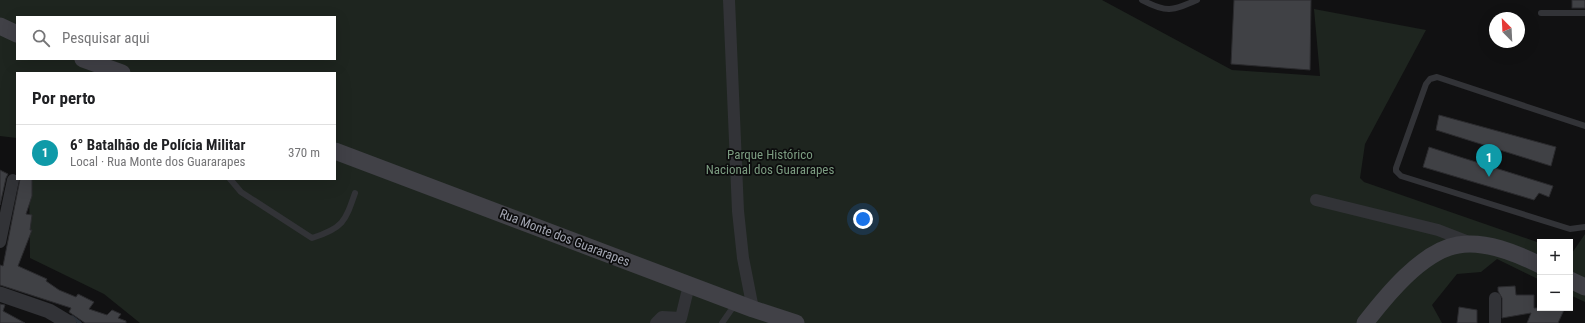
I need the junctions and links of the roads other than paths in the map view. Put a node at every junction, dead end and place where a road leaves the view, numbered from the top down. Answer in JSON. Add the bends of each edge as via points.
{"nodes":[{"id":1,"x":729,"y":0,"type":"edge"},
{"id":2,"x":1142,"y":0,"type":"edge"},
{"id":3,"x":1197,"y":0,"type":"edge"},
{"id":4,"x":1585,"y":13,"type":"edge"},
{"id":5,"x":1540,"y":14,"type":"dead end"},
{"id":6,"x":0,"y":26,"type":"edge"},
{"id":7,"x":16,"y":34,"type":"edge"},
{"id":8,"x":86,"y":60,"type":"edge"},
{"id":9,"x":119,"y":72,"type":"edge"},
{"id":10,"x":1585,"y":126,"type":"edge"},
{"id":11,"x":336,"y":151,"type":"edge"},
{"id":12,"x":13,"y":180,"type":"dead end"},
{"id":13,"x":231,"y":180,"type":"edge"},
{"id":14,"x":355,"y":192,"type":"dead end"},
{"id":15,"x":1316,"y":200,"type":"dead end"},
{"id":16,"x":1585,"y":227,"type":"edge"},
{"id":17,"x":0,"y":242,"type":"edge"},
{"id":18,"x":1476,"y":245,"type":"junction"},
{"id":19,"x":1537,"y":264,"type":"edge"},
{"id":20,"x":1573,"y":281,"type":"edge"},
{"id":21,"x":689,"y":285,"type":"junction"},
{"id":22,"x":1585,"y":287,"type":"edge"},
{"id":23,"x":0,"y":294,"type":"edge"},
{"id":24,"x":1495,"y":298,"type":"dead end"},
{"id":25,"x":736,"y":302,"type":"junction"},
{"id":26,"x":753,"y":309,"type":"junction"},
{"id":27,"x":685,"y":320,"type":"edge"},
{"id":28,"x":69,"y":323,"type":"edge"},
{"id":29,"x":656,"y":323,"type":"edge"},
{"id":30,"x":722,"y":323,"type":"edge"},
{"id":31,"x":796,"y":323,"type":"edge"},
{"id":32,"x":1365,"y":323,"type":"edge"},
{"id":33,"x":1495,"y":323,"type":"edge"}],
"edges":[{"from":1,"to":26,"type":"street","via":[[738,211],[743,258]]},
{"from":2,"to":3,"type":"lane","via":[[1161,10]]},
{"from":4,"to":5,"type":"lane"},
{"from":6,"to":7,"type":"main road"},
{"from":8,"to":9,"type":"main road"},
{"from":10,"to":16,"type":"lane","via":[[1437,77],[1426,84],[1396,168],[1401,176],[1562,227]]},
{"from":11,"to":21,"type":"main road","name":"Rua Monte dos Guararapes"},
{"from":12,"to":17,"type":"street"},
{"from":13,"to":14,"type":"lane","via":[[241,192],[312,238],[331,231],[346,219]]},
{"from":15,"to":18,"type":"street","via":[[1438,230]]},
{"from":18,"to":19,"type":"main road","via":[[1504,250]]},
{"from":18,"to":32,"type":"main road","via":[[1457,245],[1429,258],[1388,295]]},
{"from":20,"to":22,"type":"main road"},
{"from":21,"to":25,"type":"main road","name":"Rua Monte dos Guararapes"},
{"from":21,"to":27,"type":"street"},
{"from":23,"to":28,"type":"street","via":[[49,311]]},
{"from":24,"to":33,"type":"street"},
{"from":25,"to":26,"type":"main road","name":"Rua Monte dos Guararapes"},
{"from":25,"to":30,"type":"lane"},
{"from":26,"to":31,"type":"main road","name":"Rua Monte dos Guararapes"},
{"from":27,"to":29,"type":"street","via":[[662,317]]}]}
